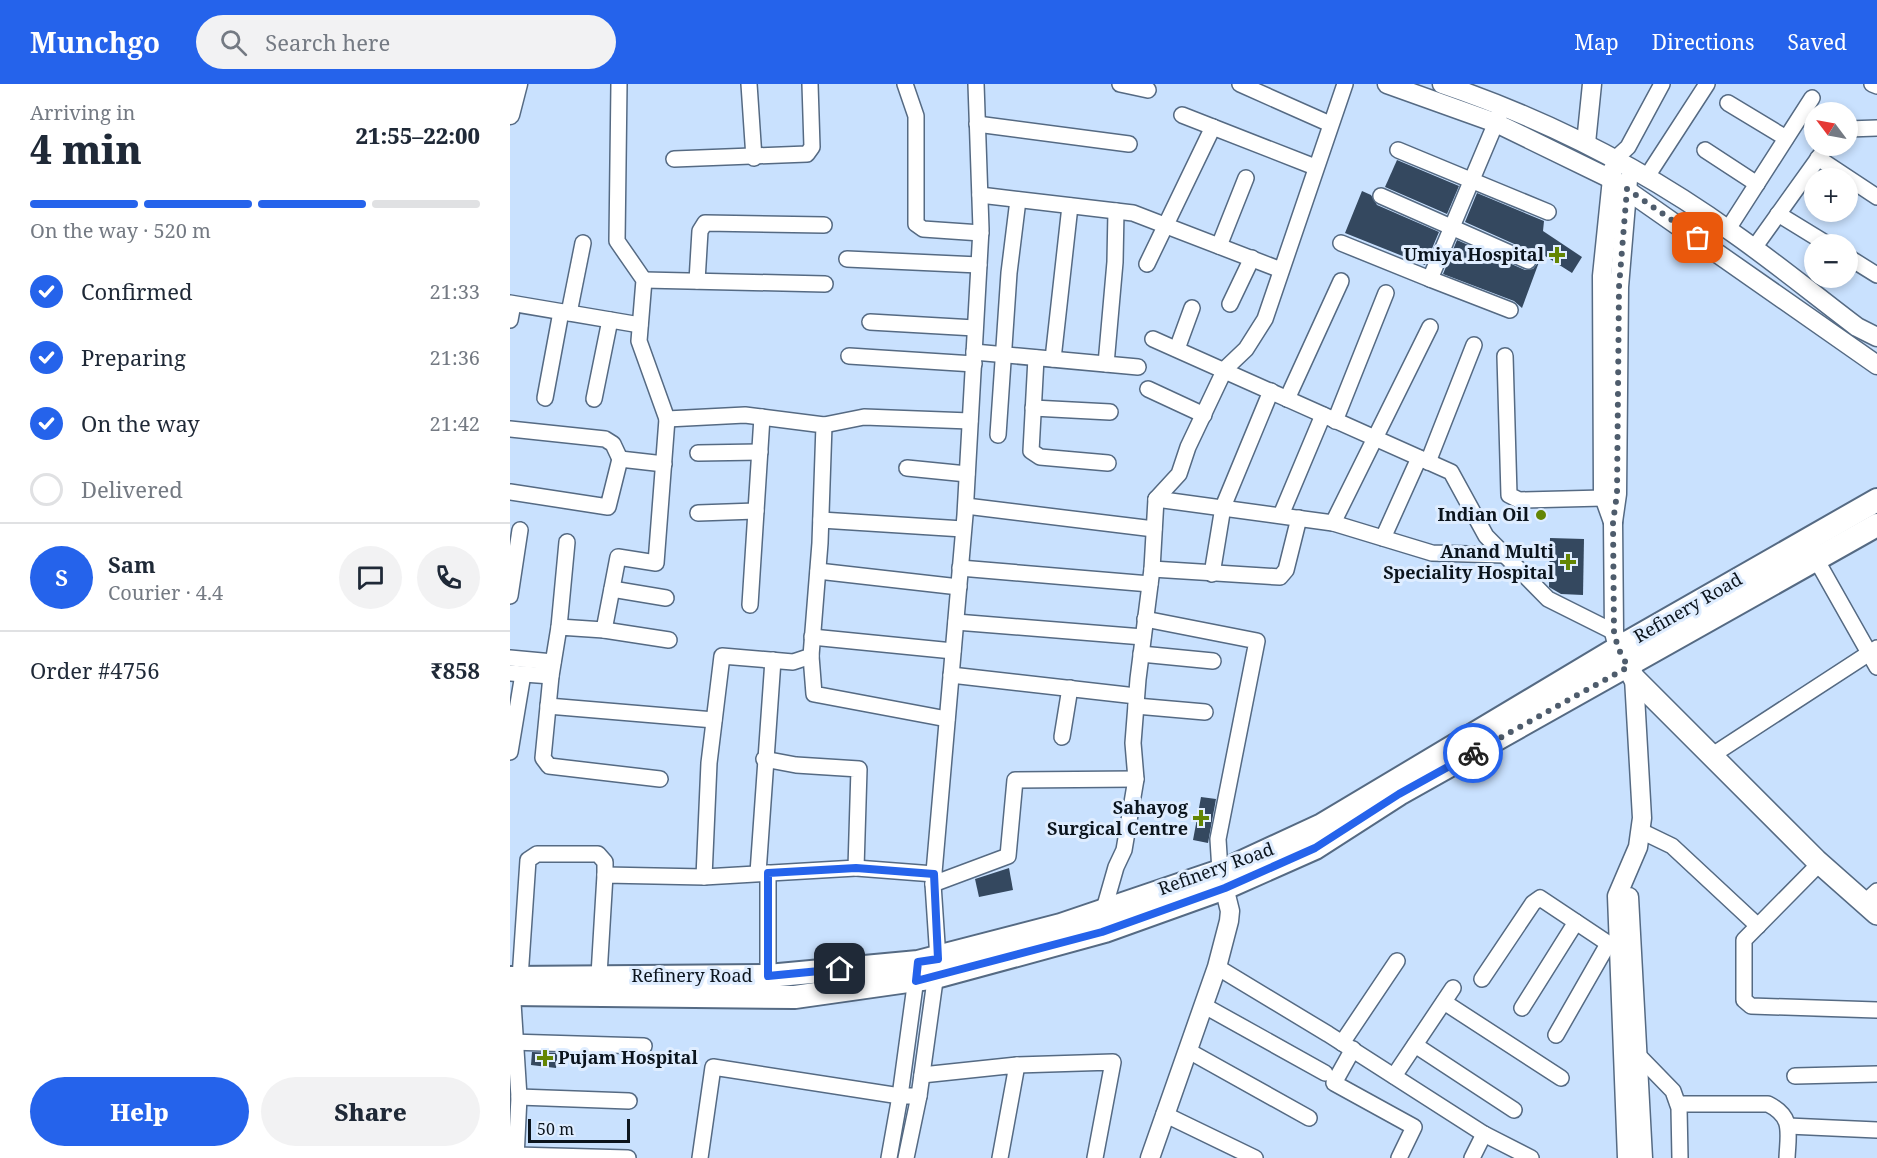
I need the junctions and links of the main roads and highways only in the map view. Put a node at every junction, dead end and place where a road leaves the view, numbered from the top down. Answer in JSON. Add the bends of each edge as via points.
{"nodes":[{"id":1,"x":1877,"y":500,"type":"edge"},
{"id":2,"x":1877,"y":525,"type":"edge"},
{"id":3,"x":1811,"y":549,"type":"junction"},
{"id":4,"x":1623,"y":657,"type":"junction"},
{"id":5,"x":1873,"y":903,"type":"edge"},
{"id":6,"x":927,"y":970,"type":"junction"},
{"id":7,"x":513,"y":984,"type":"edge"}],
"edges":[{"from":1,"to":3,"type":"main road","name":"Refinery Road"},
{"from":2,"to":3,"type":"main road","name":"Refinery Road"},
{"from":3,"to":4,"type":"main road","name":"Refinery Road"},
{"from":4,"to":5,"type":"main road","via":[[1711,756],[1820,864]]},
{"from":4,"to":6,"type":"main road","name":"Refinery Road","via":[[1222,879],[1104,920],[1061,925]]},
{"from":6,"to":7,"type":"main road","name":"Refinery Road","via":[[768,976],[599,975]]},
{"from":6,"to":7,"type":"main road","name":"Refinery Road","via":[[778,998]]}]}
